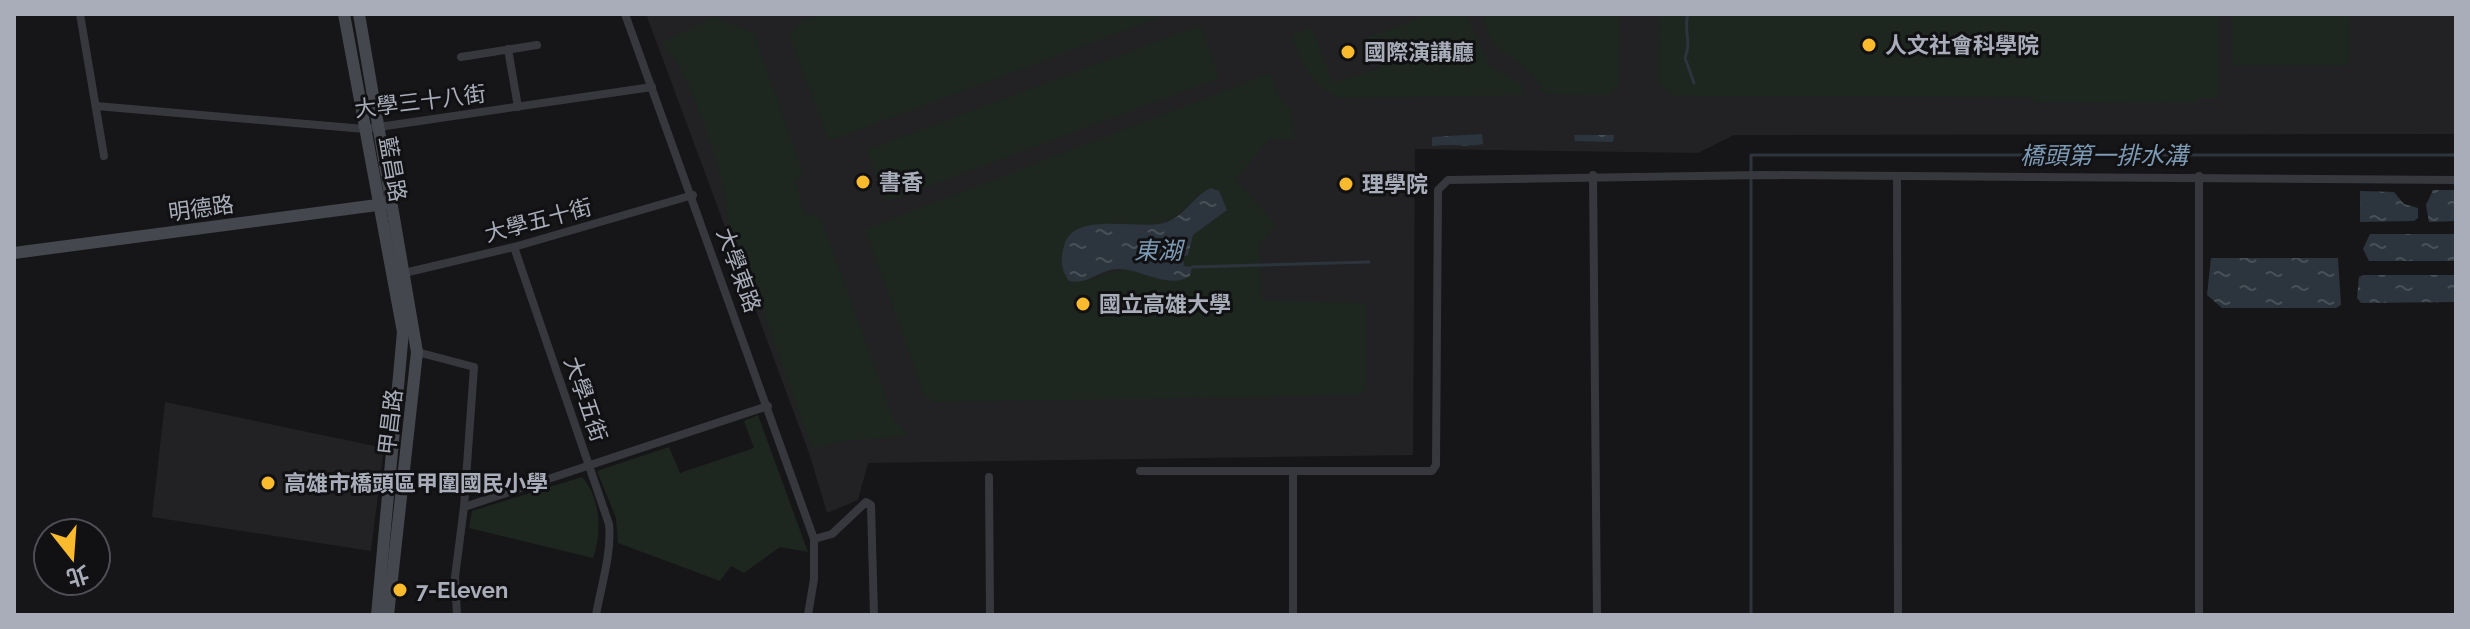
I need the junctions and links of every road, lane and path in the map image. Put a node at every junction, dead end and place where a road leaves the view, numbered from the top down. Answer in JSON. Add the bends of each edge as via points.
{"nodes":[{"id":1,"x":80,"y":14,"type":"edge"},
{"id":2,"x":344,"y":14,"type":"edge"},
{"id":3,"x":359,"y":14,"type":"edge"},
{"id":4,"x":625,"y":14,"type":"edge"},
{"id":5,"x":537,"y":45,"type":"dead end"},
{"id":6,"x":508,"y":49,"type":"junction"},
{"id":7,"x":461,"y":57,"type":"dead end"},
{"id":8,"x":652,"y":87,"type":"junction"},
{"id":9,"x":96,"y":106,"type":"junction"},
{"id":10,"x":518,"y":107,"type":"junction"},
{"id":11,"x":380,"y":128,"type":"junction"},
{"id":12,"x":365,"y":129,"type":"junction"},
{"id":13,"x":104,"y":156,"type":"dead end"},
{"id":14,"x":1593,"y":175,"type":"junction"},
{"id":15,"x":2199,"y":176,"type":"junction"},
{"id":16,"x":1897,"y":177,"type":"junction"},
{"id":17,"x":2456,"y":180,"type":"edge"},
{"id":18,"x":693,"y":195,"type":"junction"},
{"id":19,"x":392,"y":202,"type":"junction"},
{"id":20,"x":379,"y":205,"type":"junction"},
{"id":21,"x":514,"y":247,"type":"junction"},
{"id":22,"x":14,"y":253,"type":"edge"},
{"id":23,"x":399,"y":274,"type":"junction"},
{"id":24,"x":409,"y":330,"type":"junction"},
{"id":25,"x":417,"y":352,"type":"junction"},
{"id":26,"x":768,"y":406,"type":"junction"},
{"id":27,"x":590,"y":467,"type":"junction"},
{"id":28,"x":1140,"y":471,"type":"dead end"},
{"id":29,"x":1293,"y":473,"type":"junction"},
{"id":30,"x":989,"y":477,"type":"dead end"},
{"id":31,"x":464,"y":507,"type":"junction"},
{"id":32,"x":814,"y":539,"type":"junction"},
{"id":33,"x":377,"y":615,"type":"edge"},
{"id":34,"x":388,"y":615,"type":"edge"},
{"id":35,"x":457,"y":615,"type":"edge"},
{"id":36,"x":596,"y":615,"type":"edge"},
{"id":37,"x":808,"y":615,"type":"edge"},
{"id":38,"x":874,"y":615,"type":"edge"},
{"id":39,"x":990,"y":615,"type":"edge"},
{"id":40,"x":1293,"y":615,"type":"edge"},
{"id":41,"x":1597,"y":615,"type":"edge"},
{"id":42,"x":1898,"y":615,"type":"edge"},
{"id":43,"x":2199,"y":615,"type":"edge"}],
"edges":[{"from":1,"to":9,"type":"street"},
{"from":2,"to":12,"type":"street","name":"藍昌路"},
{"from":3,"to":11,"type":"street","name":"藍昌路"},
{"from":4,"to":8,"type":"street","name":"大學東路"},
{"from":5,"to":6,"type":"street"},
{"from":6,"to":7,"type":"street"},
{"from":6,"to":10,"type":"street"},
{"from":8,"to":10,"type":"street","name":"大學三十八街"},
{"from":8,"to":18,"type":"street","name":"大學東路"},
{"from":9,"to":12,"type":"street","name":"大學三十八街"},
{"from":9,"to":13,"type":"street"},
{"from":10,"to":11,"type":"street","name":"大學三十八街"},
{"from":11,"to":12,"type":"street","name":"大學三十八街"},
{"from":11,"to":19,"type":"street","name":"藍昌路"},
{"from":12,"to":20,"type":"street","name":"藍昌路"},
{"from":14,"to":16,"type":"street"},
{"from":14,"to":29,"type":"street","via":[[1442,183],[1436,465],[1427,473]]},
{"from":14,"to":41,"type":"street"},
{"from":15,"to":16,"type":"street"},
{"from":15,"to":17,"type":"street"},
{"from":15,"to":43,"type":"street"},
{"from":16,"to":42,"type":"street"},
{"from":18,"to":21,"type":"street","name":"大學五十街"},
{"from":18,"to":26,"type":"street","name":"大學東路"},
{"from":19,"to":20,"type":"street","name":"明德路"},
{"from":19,"to":23,"type":"street","name":"藍昌路"},
{"from":20,"to":22,"type":"street","name":"明德路"},
{"from":20,"to":23,"type":"street","name":"藍昌路"},
{"from":21,"to":23,"type":"street","name":"大學五十街"},
{"from":21,"to":27,"type":"street","name":"大學五街"},
{"from":23,"to":24,"type":"street","name":"藍昌路"},
{"from":24,"to":25,"type":"street","name":"甲昌路"},
{"from":24,"to":33,"type":"street","name":"甲昌路"},
{"from":25,"to":31,"type":"street","via":[[474,367]]},
{"from":25,"to":34,"type":"street","name":"甲昌路"},
{"from":26,"to":27,"type":"street"},
{"from":26,"to":32,"type":"street","name":"大學東路"},
{"from":27,"to":31,"type":"street"},
{"from":27,"to":36,"type":"street","name":"大學五街","via":[[611,542]]},
{"from":28,"to":29,"type":"street"},
{"from":29,"to":40,"type":"street"},
{"from":30,"to":39,"type":"street"},
{"from":31,"to":35,"type":"street","via":[[455,577]]},
{"from":32,"to":37,"type":"street","name":"大學東路"},
{"from":32,"to":38,"type":"street","via":[[832,534],[866,502],[871,505]]}]}
